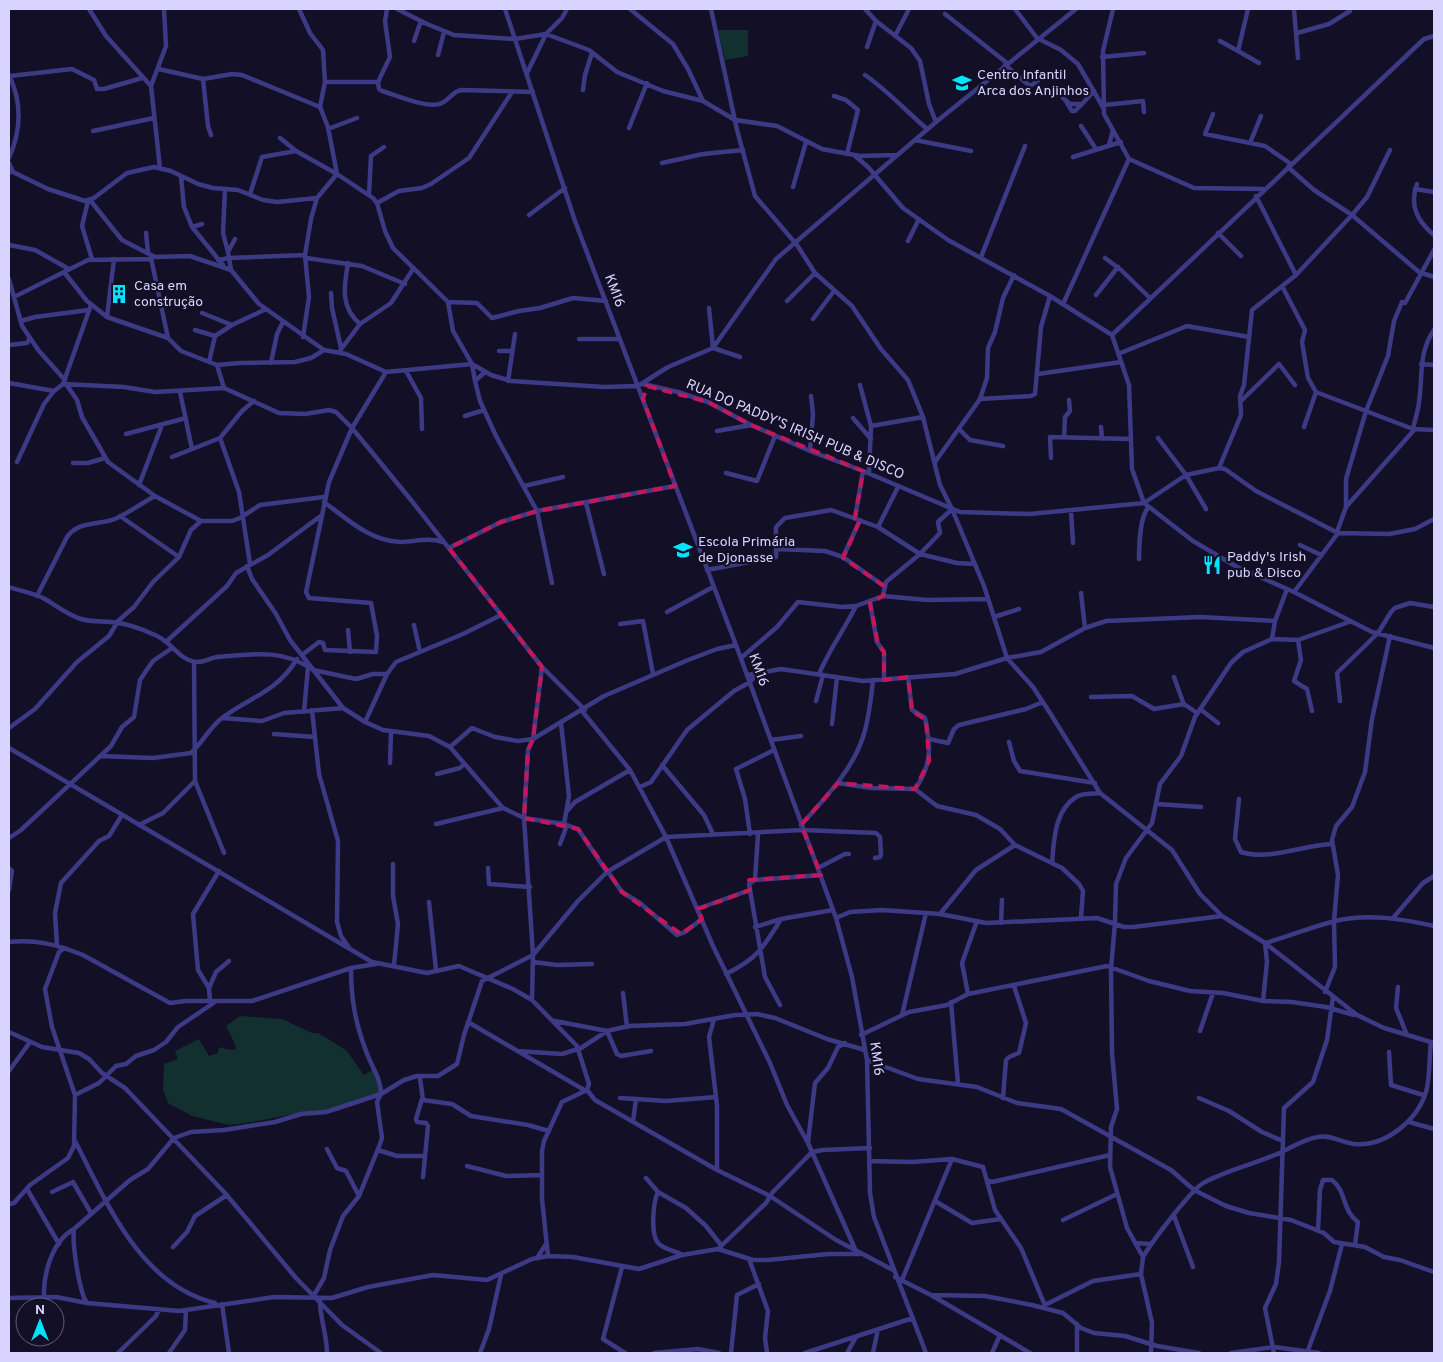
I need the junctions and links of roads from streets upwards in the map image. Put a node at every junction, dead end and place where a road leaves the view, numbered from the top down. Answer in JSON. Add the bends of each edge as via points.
{"nodes":[{"id":1,"x":89,"y":9,"type":"edge"},
{"id":2,"x":164,"y":9,"type":"edge"},
{"id":3,"x":299,"y":9,"type":"edge"},
{"id":4,"x":387,"y":9,"type":"edge"},
{"id":5,"x":397,"y":9,"type":"edge"},
{"id":6,"x":413,"y":9,"type":"edge"},
{"id":7,"x":505,"y":9,"type":"edge"},
{"id":8,"x":567,"y":9,"type":"edge"},
{"id":9,"x":630,"y":9,"type":"edge"},
{"id":10,"x":711,"y":9,"type":"edge"},
{"id":11,"x":865,"y":9,"type":"edge"},
{"id":12,"x":909,"y":9,"type":"edge"},
{"id":13,"x":1014,"y":9,"type":"edge"},
{"id":14,"x":1076,"y":9,"type":"edge"},
{"id":15,"x":1113,"y":9,"type":"edge"},
{"id":16,"x":1248,"y":9,"type":"edge"},
{"id":17,"x":1294,"y":9,"type":"edge"},
{"id":18,"x":1350,"y":11,"type":"dead end"},
{"id":19,"x":945,"y":14,"type":"dead end"},
{"id":20,"x":411,"y":15,"type":"junction"},
{"id":21,"x":421,"y":21,"type":"junction"},
{"id":22,"x":876,"y":22,"type":"junction"},
{"id":23,"x":444,"y":32,"type":"junction"},
{"id":24,"x":546,"y":34,"type":"junction"},
{"id":25,"x":1297,"y":34,"type":"junction"},
{"id":26,"x":896,"y":36,"type":"junction"},
{"id":27,"x":1434,"y":36,"type":"edge"},
{"id":28,"x":1037,"y":38,"type":"junction"},
{"id":29,"x":515,"y":39,"type":"junction"},
{"id":30,"x":414,"y":41,"type":"dead end"},
{"id":31,"x":1220,"y":41,"type":"dead end"},
{"id":32,"x":867,"y":47,"type":"dead end"},
{"id":33,"x":1238,"y":51,"type":"junction"},
{"id":34,"x":592,"y":53,"type":"junction"},
{"id":35,"x":1144,"y":53,"type":"dead end"},
{"id":36,"x":438,"y":55,"type":"dead end"},
{"id":37,"x":1102,"y":57,"type":"junction"},
{"id":38,"x":1298,"y":58,"type":"dead end"},
{"id":39,"x":1258,"y":63,"type":"dead end"},
{"id":40,"x":1006,"y":64,"type":"junction"},
{"id":41,"x":159,"y":69,"type":"junction"},
{"id":42,"x":527,"y":73,"type":"junction"},
{"id":43,"x":10,"y":75,"type":"edge"},
{"id":44,"x":865,"y":75,"type":"dead end"},
{"id":45,"x":1050,"y":75,"type":"dead end"},
{"id":46,"x":142,"y":78,"type":"junction"},
{"id":47,"x":203,"y":79,"type":"junction"},
{"id":48,"x":325,"y":82,"type":"junction"},
{"id":49,"x":378,"y":82,"type":"junction"},
{"id":50,"x":647,"y":83,"type":"junction"},
{"id":51,"x":151,"y":86,"type":"junction"},
{"id":52,"x":583,"y":90,"type":"dead end"},
{"id":53,"x":512,"y":92,"type":"junction"},
{"id":54,"x":533,"y":92,"type":"junction"},
{"id":55,"x":1094,"y":92,"type":"junction"},
{"id":56,"x":834,"y":96,"type":"dead end"},
{"id":57,"x":1065,"y":100,"type":"dead end"},
{"id":58,"x":703,"y":101,"type":"junction"},
{"id":59,"x":320,"y":107,"type":"junction"},
{"id":60,"x":1104,"y":107,"type":"junction"},
{"id":61,"x":1144,"y":112,"type":"dead end"},
{"id":62,"x":1213,"y":114,"type":"dead end"},
{"id":63,"x":1261,"y":116,"type":"dead end"},
{"id":64,"x":154,"y":118,"type":"junction"},
{"id":65,"x":357,"y":118,"type":"dead end"},
{"id":66,"x":735,"y":120,"type":"junction"},
{"id":67,"x":936,"y":122,"type":"junction"},
{"id":68,"x":1081,"y":126,"type":"dead end"},
{"id":69,"x":328,"y":128,"type":"junction"},
{"id":70,"x":629,"y":128,"type":"dead end"},
{"id":71,"x":928,"y":129,"type":"junction"},
{"id":72,"x":1113,"y":130,"type":"junction"},
{"id":73,"x":93,"y":131,"type":"dead end"},
{"id":74,"x":212,"y":135,"type":"dead end"},
{"id":75,"x":280,"y":138,"type":"dead end"},
{"id":76,"x":915,"y":140,"type":"junction"},
{"id":77,"x":806,"y":142,"type":"junction"},
{"id":78,"x":1121,"y":142,"type":"junction"},
{"id":79,"x":1250,"y":143,"type":"junction"},
{"id":80,"x":1109,"y":145,"type":"junction"},
{"id":81,"x":1025,"y":146,"type":"dead end"},
{"id":82,"x":384,"y":147,"type":"dead end"},
{"id":83,"x":743,"y":150,"type":"junction"},
{"id":84,"x":1096,"y":150,"type":"junction"},
{"id":85,"x":1390,"y":150,"type":"dead end"},
{"id":86,"x":296,"y":151,"type":"junction"},
{"id":87,"x":971,"y":151,"type":"dead end"},
{"id":88,"x":847,"y":154,"type":"junction"},
{"id":89,"x":899,"y":154,"type":"junction"},
{"id":90,"x":854,"y":155,"type":"junction"},
{"id":91,"x":1073,"y":157,"type":"dead end"},
{"id":92,"x":9,"y":158,"type":"edge"},
{"id":93,"x":1129,"y":159,"type":"junction"},
{"id":94,"x":662,"y":162,"type":"dead end"},
{"id":95,"x":9,"y":163,"type":"edge"},
{"id":96,"x":1289,"y":166,"type":"junction"},
{"id":97,"x":160,"y":168,"type":"junction"},
{"id":98,"x":11,"y":172,"type":"edge"},
{"id":99,"x":337,"y":174,"type":"junction"},
{"id":100,"x":874,"y":175,"type":"junction"},
{"id":101,"x":181,"y":177,"type":"junction"},
{"id":102,"x":1417,"y":184,"type":"dead end"},
{"id":103,"x":794,"y":187,"type":"dead end"},
{"id":104,"x":565,"y":188,"type":"junction"},
{"id":105,"x":225,"y":189,"type":"junction"},
{"id":106,"x":1263,"y":189,"type":"junction"},
{"id":107,"x":1415,"y":189,"type":"junction"},
{"id":108,"x":1434,"y":192,"type":"edge"},
{"id":109,"x":250,"y":194,"type":"junction"},
{"id":110,"x":369,"y":194,"type":"junction"},
{"id":111,"x":1256,"y":196,"type":"junction"},
{"id":112,"x":317,"y":198,"type":"junction"},
{"id":113,"x":89,"y":201,"type":"junction"},
{"id":114,"x":377,"y":203,"type":"junction"},
{"id":115,"x":529,"y":215,"type":"dead end"},
{"id":116,"x":1352,"y":215,"type":"junction"},
{"id":117,"x":919,"y":219,"type":"junction"},
{"id":118,"x":202,"y":224,"type":"dead end"},
{"id":119,"x":192,"y":227,"type":"junction"},
{"id":120,"x":146,"y":233,"type":"dead end"},
{"id":121,"x":1218,"y":234,"type":"junction"},
{"id":122,"x":1434,"y":235,"type":"edge"},
{"id":123,"x":235,"y":239,"type":"dead end"},
{"id":124,"x":908,"y":241,"type":"dead end"},
{"id":125,"x":794,"y":243,"type":"junction"},
{"id":126,"x":9,"y":245,"type":"edge"},
{"id":127,"x":1434,"y":250,"type":"edge"},
{"id":128,"x":150,"y":253,"type":"junction"},
{"id":129,"x":228,"y":255,"type":"junction"},
{"id":130,"x":1241,"y":256,"type":"dead end"},
{"id":131,"x":306,"y":257,"type":"junction"},
{"id":132,"x":981,"y":257,"type":"junction"},
{"id":133,"x":1105,"y":258,"type":"dead end"},
{"id":134,"x":92,"y":259,"type":"junction"},
{"id":135,"x":114,"y":259,"type":"junction"},
{"id":136,"x":151,"y":259,"type":"junction"},
{"id":137,"x":218,"y":260,"type":"junction"},
{"id":138,"x":212,"y":262,"type":"junction"},
{"id":139,"x":348,"y":263,"type":"junction"},
{"id":140,"x":224,"y":266,"type":"junction"},
{"id":141,"x":1118,"y":267,"type":"junction"},
{"id":142,"x":69,"y":269,"type":"junction"},
{"id":143,"x":413,"y":269,"type":"junction"},
{"id":144,"x":231,"y":270,"type":"junction"},
{"id":145,"x":64,"y":272,"type":"junction"},
{"id":146,"x":815,"y":273,"type":"junction"},
{"id":147,"x":1423,"y":274,"type":"junction"},
{"id":148,"x":1014,"y":275,"type":"junction"},
{"id":149,"x":1296,"y":275,"type":"junction"},
{"id":150,"x":1434,"y":277,"type":"edge"},
{"id":151,"x":9,"y":279,"type":"edge"},
{"id":152,"x":405,"y":284,"type":"junction"},
{"id":153,"x":1282,"y":286,"type":"junction"},
{"id":154,"x":834,"y":291,"type":"junction"},
{"id":155,"x":331,"y":292,"type":"dead end"},
{"id":156,"x":1096,"y":295,"type":"dead end"},
{"id":157,"x":1050,"y":296,"type":"junction"},
{"id":158,"x":14,"y":297,"type":"junction"},
{"id":159,"x":1150,"y":298,"type":"junction"},
{"id":160,"x":606,"y":301,"type":"junction"},
{"id":161,"x":787,"y":301,"type":"dead end"},
{"id":162,"x":448,"y":302,"type":"junction"},
{"id":163,"x":1063,"y":304,"type":"junction"},
{"id":164,"x":90,"y":308,"type":"junction"},
{"id":165,"x":709,"y":308,"type":"dead end"},
{"id":166,"x":266,"y":309,"type":"junction"},
{"id":167,"x":202,"y":313,"type":"dead end"},
{"id":168,"x":107,"y":318,"type":"junction"},
{"id":169,"x":813,"y":319,"type":"dead end"},
{"id":170,"x":21,"y":321,"type":"junction"},
{"id":171,"x":283,"y":322,"type":"junction"},
{"id":172,"x":360,"y":324,"type":"junction"},
{"id":173,"x":232,"y":325,"type":"junction"},
{"id":174,"x":195,"y":330,"type":"dead end"},
{"id":175,"x":1434,"y":330,"type":"edge"},
{"id":176,"x":515,"y":334,"type":"dead end"},
{"id":177,"x":1112,"y":335,"type":"junction"},
{"id":178,"x":215,"y":336,"type":"junction"},
{"id":179,"x":303,"y":337,"type":"junction"},
{"id":180,"x":30,"y":338,"type":"junction"},
{"id":181,"x":168,"y":338,"type":"junction"},
{"id":182,"x":1249,"y":338,"type":"junction"},
{"id":183,"x":580,"y":339,"type":"dead end"},
{"id":184,"x":620,"y":339,"type":"junction"},
{"id":185,"x":9,"y":345,"type":"edge"},
{"id":186,"x":713,"y":348,"type":"junction"},
{"id":187,"x":324,"y":350,"type":"junction"},
{"id":188,"x":340,"y":350,"type":"junction"},
{"id":189,"x":499,"y":351,"type":"dead end"},
{"id":190,"x":512,"y":351,"type":"junction"},
{"id":191,"x":1118,"y":354,"type":"junction"},
{"id":192,"x":740,"y":357,"type":"dead end"},
{"id":193,"x":209,"y":362,"type":"junction"},
{"id":194,"x":1121,"y":362,"type":"junction"},
{"id":195,"x":271,"y":363,"type":"junction"},
{"id":196,"x":472,"y":364,"type":"junction"},
{"id":197,"x":1421,"y":364,"type":"junction"},
{"id":198,"x":217,"y":365,"type":"junction"},
{"id":199,"x":1434,"y":365,"type":"edge"},
{"id":200,"x":406,"y":371,"type":"junction"},
{"id":201,"x":386,"y":372,"type":"junction"},
{"id":202,"x":485,"y":372,"type":"junction"},
{"id":203,"x":1038,"y":374,"type":"junction"},
{"id":204,"x":475,"y":381,"type":"junction"},
{"id":205,"x":508,"y":381,"type":"junction"},
{"id":206,"x":9,"y":383,"type":"edge"},
{"id":207,"x":65,"y":383,"type":"junction"},
{"id":208,"x":643,"y":385,"type":"junction"},
{"id":209,"x":860,"y":385,"type":"dead end"},
{"id":210,"x":1295,"y":385,"type":"dead end"},
{"id":211,"x":224,"y":388,"type":"junction"},
{"id":212,"x":54,"y":391,"type":"junction"},
{"id":213,"x":180,"y":392,"type":"junction"},
{"id":214,"x":1316,"y":392,"type":"junction"},
{"id":215,"x":811,"y":396,"type":"dead end"},
{"id":216,"x":643,"y":399,"type":"junction"},
{"id":217,"x":980,"y":399,"type":"junction"},
{"id":218,"x":1069,"y":400,"type":"dead end"},
{"id":219,"x":254,"y":401,"type":"junction"},
{"id":220,"x":1241,"y":401,"type":"junction"},
{"id":221,"x":484,"y":410,"type":"junction"},
{"id":222,"x":1366,"y":411,"type":"junction"},
{"id":223,"x":465,"y":416,"type":"dead end"},
{"id":224,"x":923,"y":417,"type":"junction"},
{"id":225,"x":186,"y":418,"type":"junction"},
{"id":226,"x":853,"y":418,"type":"dead end"},
{"id":227,"x":162,"y":425,"type":"junction"},
{"id":228,"x":750,"y":425,"type":"junction"},
{"id":229,"x":871,"y":426,"type":"junction"},
{"id":230,"x":1304,"y":427,"type":"dead end"},
{"id":231,"x":352,"y":428,"type":"junction"},
{"id":232,"x":1101,"y":428,"type":"dead end"},
{"id":233,"x":422,"y":429,"type":"dead end"},
{"id":234,"x":959,"y":429,"type":"junction"},
{"id":235,"x":1414,"y":429,"type":"junction"},
{"id":236,"x":1434,"y":430,"type":"edge"},
{"id":237,"x":717,"y":431,"type":"dead end"},
{"id":238,"x":126,"y":434,"type":"dead end"},
{"id":239,"x":775,"y":436,"type":"junction"},
{"id":240,"x":220,"y":438,"type":"junction"},
{"id":241,"x":1064,"y":438,"type":"junction"},
{"id":242,"x":1102,"y":438,"type":"junction"},
{"id":243,"x":1158,"y":438,"type":"dead end"},
{"id":244,"x":1131,"y":439,"type":"junction"},
{"id":245,"x":871,"y":440,"type":"junction"},
{"id":246,"x":1003,"y":446,"type":"dead end"},
{"id":247,"x":192,"y":449,"type":"junction"},
{"id":248,"x":810,"y":452,"type":"junction"},
{"id":249,"x":172,"y":457,"type":"dead end"},
{"id":250,"x":105,"y":458,"type":"junction"},
{"id":251,"x":1051,"y":458,"type":"dead end"},
{"id":252,"x":17,"y":462,"type":"dead end"},
{"id":253,"x":73,"y":462,"type":"dead end"},
{"id":254,"x":935,"y":462,"type":"junction"},
{"id":255,"x":1219,"y":468,"type":"junction"},
{"id":256,"x":863,"y":471,"type":"junction"},
{"id":257,"x":869,"y":473,"type":"junction"},
{"id":258,"x":726,"y":474,"type":"dead end"},
{"id":259,"x":1186,"y":475,"type":"junction"},
{"id":260,"x":563,"y":477,"type":"dead end"},
{"id":261,"x":139,"y":485,"type":"junction"},
{"id":262,"x":524,"y":486,"type":"junction"},
{"id":263,"x":675,"y":486,"type":"junction"},
{"id":264,"x":898,"y":487,"type":"junction"},
{"id":265,"x":155,"y":496,"type":"junction"},
{"id":266,"x":324,"y":500,"type":"junction"},
{"id":267,"x":586,"y":503,"type":"junction"},
{"id":268,"x":1144,"y":503,"type":"junction"},
{"id":269,"x":1346,"y":507,"type":"junction"},
{"id":270,"x":1148,"y":508,"type":"junction"},
{"id":271,"x":952,"y":509,"type":"junction"},
{"id":272,"x":1206,"y":509,"type":"dead end"},
{"id":273,"x":537,"y":511,"type":"junction"},
{"id":274,"x":1071,"y":511,"type":"junction"},
{"id":275,"x":322,"y":515,"type":"junction"},
{"id":276,"x":120,"y":516,"type":"junction"},
{"id":277,"x":243,"y":516,"type":"junction"},
{"id":278,"x":1434,"y":518,"type":"edge"},
{"id":279,"x":857,"y":519,"type":"junction"},
{"id":280,"x":200,"y":521,"type":"junction"},
{"id":281,"x":878,"y":527,"type":"junction"},
{"id":282,"x":1338,"y":532,"type":"junction"},
{"id":283,"x":444,"y":542,"type":"junction"},
{"id":284,"x":1073,"y":543,"type":"dead end"},
{"id":285,"x":1300,"y":545,"type":"dead end"},
{"id":286,"x":449,"y":548,"type":"junction"},
{"id":287,"x":777,"y":549,"type":"junction"},
{"id":288,"x":920,"y":554,"type":"junction"},
{"id":289,"x":1321,"y":555,"type":"junction"},
{"id":290,"x":179,"y":557,"type":"junction"},
{"id":291,"x":843,"y":558,"type":"junction"},
{"id":292,"x":1139,"y":560,"type":"dead end"},
{"id":293,"x":975,"y":564,"type":"junction"},
{"id":294,"x":249,"y":565,"type":"junction"},
{"id":295,"x":707,"y":570,"type":"junction"},
{"id":296,"x":604,"y":574,"type":"dead end"},
{"id":297,"x":552,"y":583,"type":"dead end"},
{"id":298,"x":884,"y":586,"type":"junction"},
{"id":299,"x":9,"y":587,"type":"edge"},
{"id":300,"x":713,"y":587,"type":"junction"},
{"id":301,"x":1287,"y":589,"type":"junction"},
{"id":302,"x":40,"y":591,"type":"junction"},
{"id":303,"x":1294,"y":592,"type":"junction"},
{"id":304,"x":1081,"y":593,"type":"dead end"},
{"id":305,"x":37,"y":596,"type":"junction"},
{"id":306,"x":883,"y":596,"type":"junction"},
{"id":307,"x":43,"y":598,"type":"junction"},
{"id":308,"x":988,"y":599,"type":"junction"},
{"id":309,"x":870,"y":602,"type":"junction"},
{"id":310,"x":856,"y":606,"type":"junction"},
{"id":311,"x":1434,"y":606,"type":"edge"},
{"id":312,"x":1019,"y":609,"type":"dead end"},
{"id":313,"x":667,"y":612,"type":"dead end"},
{"id":314,"x":501,"y":615,"type":"junction"},
{"id":315,"x":994,"y":617,"type":"junction"},
{"id":316,"x":1275,"y":621,"type":"junction"},
{"id":317,"x":1349,"y":622,"type":"junction"},
{"id":318,"x":117,"y":623,"type":"junction"},
{"id":319,"x":620,"y":624,"type":"dead end"},
{"id":320,"x":414,"y":625,"type":"dead end"},
{"id":321,"x":1085,"y":628,"type":"junction"},
{"id":322,"x":348,"y":630,"type":"dead end"},
{"id":323,"x":1378,"y":633,"type":"junction"},
{"id":324,"x":1390,"y":636,"type":"junction"},
{"id":325,"x":1272,"y":639,"type":"junction"},
{"id":326,"x":1298,"y":640,"type":"junction"},
{"id":327,"x":167,"y":641,"type":"junction"},
{"id":328,"x":736,"y":645,"type":"junction"},
{"id":329,"x":172,"y":648,"type":"junction"},
{"id":330,"x":1434,"y":648,"type":"edge"},
{"id":331,"x":350,"y":652,"type":"junction"},
{"id":332,"x":420,"y":652,"type":"junction"},
{"id":333,"x":301,"y":654,"type":"junction"},
{"id":334,"x":741,"y":658,"type":"junction"},
{"id":335,"x":1007,"y":658,"type":"junction"},
{"id":336,"x":297,"y":660,"type":"junction"},
{"id":337,"x":194,"y":662,"type":"junction"},
{"id":338,"x":542,"y":667,"type":"junction"},
{"id":339,"x":311,"y":669,"type":"junction"},
{"id":340,"x":386,"y":674,"type":"junction"},
{"id":341,"x":653,"y":674,"type":"junction"},
{"id":342,"x":757,"y":674,"type":"junction"},
{"id":343,"x":821,"y":674,"type":"junction"},
{"id":344,"x":748,"y":676,"type":"junction"},
{"id":345,"x":837,"y":677,"type":"junction"},
{"id":346,"x":908,"y":677,"type":"junction"},
{"id":347,"x":1174,"y":677,"type":"dead end"},
{"id":348,"x":873,"y":680,"type":"junction"},
{"id":349,"x":884,"y":680,"type":"junction"},
{"id":350,"x":750,"y":682,"type":"junction"},
{"id":351,"x":1091,"y":697,"type":"dead end"},
{"id":352,"x":816,"y":701,"type":"dead end"},
{"id":353,"x":1340,"y":701,"type":"dead end"},
{"id":354,"x":1043,"y":702,"type":"junction"},
{"id":355,"x":1184,"y":704,"type":"junction"},
{"id":356,"x":343,"y":708,"type":"junction"},
{"id":357,"x":312,"y":710,"type":"junction"},
{"id":358,"x":584,"y":711,"type":"junction"},
{"id":359,"x":1198,"y":711,"type":"junction"},
{"id":360,"x":1312,"y":711,"type":"dead end"},
{"id":361,"x":304,"y":712,"type":"junction"},
{"id":362,"x":222,"y":718,"type":"junction"},
{"id":363,"x":365,"y":722,"type":"junction"},
{"id":364,"x":1218,"y":723,"type":"dead end"},
{"id":365,"x":561,"y":724,"type":"junction"},
{"id":366,"x":832,"y":724,"type":"dead end"},
{"id":367,"x":9,"y":728,"type":"edge"},
{"id":368,"x":391,"y":732,"type":"junction"},
{"id":369,"x":274,"y":734,"type":"dead end"},
{"id":370,"x":801,"y":736,"type":"dead end"},
{"id":371,"x":315,"y":737,"type":"junction"},
{"id":372,"x":533,"y":739,"type":"junction"},
{"id":373,"x":929,"y":739,"type":"junction"},
{"id":374,"x":771,"y":740,"type":"junction"},
{"id":375,"x":1009,"y":742,"type":"dead end"},
{"id":376,"x":9,"y":748,"type":"edge"},
{"id":377,"x":450,"y":748,"type":"junction"},
{"id":378,"x":195,"y":750,"type":"junction"},
{"id":379,"x":774,"y":750,"type":"junction"},
{"id":380,"x":100,"y":756,"type":"junction"},
{"id":381,"x":390,"y":763,"type":"dead end"},
{"id":382,"x":464,"y":764,"type":"junction"},
{"id":383,"x":662,"y":765,"type":"junction"},
{"id":384,"x":630,"y":770,"type":"junction"},
{"id":385,"x":437,"y":774,"type":"dead end"},
{"id":386,"x":196,"y":781,"type":"junction"},
{"id":387,"x":70,"y":782,"type":"junction"},
{"id":388,"x":838,"y":783,"type":"junction"},
{"id":389,"x":1095,"y":783,"type":"junction"},
{"id":390,"x":640,"y":787,"type":"junction"},
{"id":391,"x":915,"y":789,"type":"junction"},
{"id":392,"x":1100,"y":792,"type":"junction"},
{"id":393,"x":1239,"y":799,"type":"dead end"},
{"id":394,"x":1157,"y":804,"type":"junction"},
{"id":395,"x":1201,"y":807,"type":"dead end"},
{"id":396,"x":503,"y":808,"type":"junction"},
{"id":397,"x":567,"y":811,"type":"junction"},
{"id":398,"x":122,"y":815,"type":"junction"},
{"id":399,"x":524,"y":818,"type":"junction"},
{"id":400,"x":436,"y":824,"type":"dead end"},
{"id":401,"x":139,"y":825,"type":"junction"},
{"id":402,"x":566,"y":825,"type":"junction"},
{"id":403,"x":802,"y":827,"type":"junction"},
{"id":404,"x":1146,"y":830,"type":"junction"},
{"id":405,"x":713,"y":834,"type":"junction"},
{"id":406,"x":750,"y":834,"type":"junction"},
{"id":407,"x":758,"y":834,"type":"junction"},
{"id":408,"x":666,"y":837,"type":"junction"},
{"id":409,"x":9,"y":838,"type":"edge"},
{"id":410,"x":560,"y":844,"type":"dead end"},
{"id":411,"x":1332,"y":844,"type":"junction"},
{"id":412,"x":1015,"y":845,"type":"junction"},
{"id":413,"x":224,"y":853,"type":"dead end"},
{"id":414,"x":850,"y":854,"type":"dead end"},
{"id":415,"x":875,"y":858,"type":"dead end"},
{"id":416,"x":1052,"y":863,"type":"junction"},
{"id":417,"x":393,"y":864,"type":"dead end"},
{"id":418,"x":9,"y":868,"type":"edge"},
{"id":419,"x":488,"y":868,"type":"dead end"},
{"id":420,"x":818,"y":868,"type":"junction"},
{"id":421,"x":219,"y":871,"type":"junction"},
{"id":422,"x":608,"y":872,"type":"junction"},
{"id":423,"x":821,"y":875,"type":"junction"},
{"id":424,"x":1434,"y":876,"type":"edge"},
{"id":425,"x":755,"y":880,"type":"junction"},
{"id":426,"x":530,"y":886,"type":"junction"},
{"id":427,"x":9,"y":890,"type":"edge"},
{"id":428,"x":750,"y":890,"type":"junction"},
{"id":429,"x":1002,"y":900,"type":"dead end"},
{"id":430,"x":429,"y":902,"type":"dead end"},
{"id":431,"x":697,"y":909,"type":"junction"},
{"id":432,"x":833,"y":910,"type":"junction"},
{"id":433,"x":926,"y":913,"type":"junction"},
{"id":434,"x":940,"y":914,"type":"junction"},
{"id":435,"x":1222,"y":916,"type":"junction"},
{"id":436,"x":1081,"y":917,"type":"junction"},
{"id":437,"x":836,"y":918,"type":"junction"},
{"id":438,"x":1393,"y":918,"type":"junction"},
{"id":439,"x":702,"y":919,"type":"junction"},
{"id":440,"x":781,"y":919,"type":"junction"},
{"id":441,"x":976,"y":921,"type":"junction"},
{"id":442,"x":1334,"y":921,"type":"junction"},
{"id":443,"x":1001,"y":923,"type":"junction"},
{"id":444,"x":1115,"y":923,"type":"junction"},
{"id":445,"x":755,"y":926,"type":"junction"},
{"id":446,"x":1434,"y":926,"type":"edge"},
{"id":447,"x":9,"y":942,"type":"edge"},
{"id":448,"x":1265,"y":943,"type":"junction"},
{"id":449,"x":57,"y":946,"type":"junction"},
{"id":450,"x":65,"y":948,"type":"junction"},
{"id":451,"x":351,"y":951,"type":"junction"},
{"id":452,"x":59,"y":952,"type":"junction"},
{"id":453,"x":760,"y":953,"type":"junction"},
{"id":454,"x":533,"y":955,"type":"junction"},
{"id":455,"x":228,"y":961,"type":"dead end"},
{"id":456,"x":533,"y":962,"type":"junction"},
{"id":457,"x":377,"y":964,"type":"junction"},
{"id":458,"x":394,"y":964,"type":"junction"},
{"id":459,"x":592,"y":964,"type":"dead end"},
{"id":460,"x":351,"y":968,"type":"junction"},
{"id":461,"x":1111,"y":968,"type":"junction"},
{"id":462,"x":436,"y":970,"type":"junction"},
{"id":463,"x":726,"y":974,"type":"junction"},
{"id":464,"x":486,"y":978,"type":"junction"},
{"id":465,"x":1014,"y":986,"type":"junction"},
{"id":466,"x":1398,"y":987,"type":"dead end"},
{"id":467,"x":209,"y":988,"type":"junction"},
{"id":468,"x":1326,"y":992,"type":"junction"},
{"id":469,"x":623,"y":993,"type":"dead end"},
{"id":470,"x":1212,"y":993,"type":"junction"},
{"id":471,"x":968,"y":994,"type":"junction"},
{"id":472,"x":1333,"y":997,"type":"junction"},
{"id":473,"x":532,"y":1000,"type":"junction"},
{"id":474,"x":210,"y":1001,"type":"junction"},
{"id":475,"x":1264,"y":1001,"type":"junction"},
{"id":476,"x":216,"y":1002,"type":"junction"},
{"id":477,"x":951,"y":1002,"type":"junction"},
{"id":478,"x":780,"y":1005,"type":"dead end"},
{"id":479,"x":1331,"y":1008,"type":"junction"},
{"id":480,"x":746,"y":1015,"type":"junction"},
{"id":481,"x":902,"y":1015,"type":"junction"},
{"id":482,"x":1356,"y":1015,"type":"junction"},
{"id":483,"x":714,"y":1019,"type":"junction"},
{"id":484,"x":554,"y":1021,"type":"junction"},
{"id":485,"x":468,"y":1022,"type":"junction"},
{"id":486,"x":627,"y":1027,"type":"junction"},
{"id":487,"x":607,"y":1031,"type":"junction"},
{"id":488,"x":1200,"y":1031,"type":"dead end"},
{"id":489,"x":9,"y":1032,"type":"edge"},
{"id":490,"x":861,"y":1035,"type":"junction"},
{"id":491,"x":1407,"y":1035,"type":"junction"},
{"id":492,"x":835,"y":1040,"type":"junction"},
{"id":493,"x":30,"y":1042,"type":"junction"},
{"id":494,"x":846,"y":1043,"type":"junction"},
{"id":495,"x":1433,"y":1043,"type":"edge"},
{"id":496,"x":838,"y":1047,"type":"junction"},
{"id":497,"x":60,"y":1049,"type":"junction"},
{"id":498,"x":513,"y":1050,"type":"junction"},
{"id":499,"x":578,"y":1050,"type":"junction"},
{"id":500,"x":865,"y":1050,"type":"junction"},
{"id":501,"x":651,"y":1051,"type":"dead end"},
{"id":502,"x":1389,"y":1052,"type":"dead end"},
{"id":503,"x":867,"y":1060,"type":"junction"},
{"id":504,"x":9,"y":1071,"type":"edge"},
{"id":505,"x":106,"y":1076,"type":"junction"},
{"id":506,"x":420,"y":1078,"type":"junction"},
{"id":507,"x":381,"y":1082,"type":"junction"},
{"id":508,"x":958,"y":1084,"type":"junction"},
{"id":509,"x":394,"y":1085,"type":"junction"},
{"id":510,"x":586,"y":1090,"type":"junction"},
{"id":511,"x":381,"y":1094,"type":"junction"},
{"id":512,"x":75,"y":1095,"type":"junction"},
{"id":513,"x":1424,"y":1095,"type":"junction"},
{"id":514,"x":716,"y":1097,"type":"junction"},
{"id":515,"x":620,"y":1098,"type":"dead end"},
{"id":516,"x":1003,"y":1098,"type":"junction"},
{"id":517,"x":1199,"y":1098,"type":"dead end"},
{"id":518,"x":422,"y":1099,"type":"junction"},
{"id":519,"x":636,"y":1099,"type":"junction"},
{"id":520,"x":633,"y":1122,"type":"junction"},
{"id":521,"x":1408,"y":1122,"type":"junction"},
{"id":522,"x":1111,"y":1127,"type":"junction"},
{"id":523,"x":1434,"y":1129,"type":"edge"},
{"id":524,"x":549,"y":1131,"type":"junction"},
{"id":525,"x":1100,"y":1131,"type":"junction"},
{"id":526,"x":1111,"y":1136,"type":"junction"},
{"id":527,"x":74,"y":1137,"type":"junction"},
{"id":528,"x":174,"y":1138,"type":"junction"},
{"id":529,"x":1283,"y":1141,"type":"junction"},
{"id":530,"x":808,"y":1143,"type":"junction"},
{"id":531,"x":870,"y":1148,"type":"junction"},
{"id":532,"x":327,"y":1149,"type":"dead end"},
{"id":533,"x":378,"y":1150,"type":"junction"},
{"id":534,"x":812,"y":1152,"type":"junction"},
{"id":535,"x":1282,"y":1152,"type":"junction"},
{"id":536,"x":1110,"y":1155,"type":"junction"},
{"id":537,"x":425,"y":1156,"type":"junction"},
{"id":538,"x":952,"y":1159,"type":"junction"},
{"id":539,"x":869,"y":1161,"type":"junction"},
{"id":540,"x":467,"y":1166,"type":"dead end"},
{"id":541,"x":717,"y":1170,"type":"junction"},
{"id":542,"x":542,"y":1175,"type":"junction"},
{"id":543,"x":423,"y":1177,"type":"dead end"},
{"id":544,"x":646,"y":1178,"type":"dead end"},
{"id":545,"x":987,"y":1180,"type":"junction"},
{"id":546,"x":992,"y":1182,"type":"junction"},
{"id":547,"x":988,"y":1187,"type":"junction"},
{"id":548,"x":27,"y":1189,"type":"junction"},
{"id":549,"x":1194,"y":1190,"type":"junction"},
{"id":550,"x":52,"y":1192,"type":"dead end"},
{"id":551,"x":658,"y":1192,"type":"junction"},
{"id":552,"x":1117,"y":1194,"type":"junction"},
{"id":553,"x":227,"y":1195,"type":"junction"},
{"id":554,"x":359,"y":1196,"type":"junction"},
{"id":555,"x":770,"y":1196,"type":"junction"},
{"id":556,"x":107,"y":1200,"type":"junction"},
{"id":557,"x":935,"y":1201,"type":"junction"},
{"id":558,"x":9,"y":1204,"type":"edge"},
{"id":559,"x":91,"y":1213,"type":"junction"},
{"id":560,"x":1174,"y":1216,"type":"junction"},
{"id":561,"x":1001,"y":1219,"type":"junction"},
{"id":562,"x":1281,"y":1219,"type":"junction"},
{"id":563,"x":1063,"y":1220,"type":"dead end"},
{"id":564,"x":74,"y":1229,"type":"junction"},
{"id":565,"x":1318,"y":1230,"type":"junction"},
{"id":566,"x":546,"y":1242,"type":"junction"},
{"id":567,"x":1135,"y":1243,"type":"junction"},
{"id":568,"x":59,"y":1244,"type":"junction"},
{"id":569,"x":1150,"y":1244,"type":"junction"},
{"id":570,"x":1342,"y":1244,"type":"junction"},
{"id":571,"x":1355,"y":1245,"type":"junction"},
{"id":572,"x":173,"y":1247,"type":"dead end"},
{"id":573,"x":720,"y":1247,"type":"junction"},
{"id":574,"x":855,"y":1249,"type":"junction"},
{"id":575,"x":682,"y":1254,"type":"junction"},
{"id":576,"x":860,"y":1254,"type":"junction"},
{"id":577,"x":548,"y":1256,"type":"junction"},
{"id":578,"x":1143,"y":1257,"type":"junction"},
{"id":579,"x":537,"y":1258,"type":"junction"},
{"id":580,"x":749,"y":1259,"type":"junction"},
{"id":581,"x":758,"y":1260,"type":"junction"},
{"id":582,"x":754,"y":1266,"type":"junction"},
{"id":583,"x":622,"y":1267,"type":"junction"},
{"id":584,"x":1193,"y":1267,"type":"dead end"},
{"id":585,"x":893,"y":1270,"type":"junction"},
{"id":586,"x":1434,"y":1272,"type":"edge"},
{"id":587,"x":1141,"y":1274,"type":"junction"},
{"id":588,"x":501,"y":1275,"type":"junction"},
{"id":589,"x":895,"y":1277,"type":"junction"},
{"id":590,"x":902,"y":1280,"type":"junction"},
{"id":591,"x":759,"y":1284,"type":"junction"},
{"id":592,"x":931,"y":1295,"type":"junction"},
{"id":593,"x":44,"y":1297,"type":"edge"},
{"id":594,"x":317,"y":1298,"type":"junction"},
{"id":595,"x":65,"y":1299,"type":"edge"},
{"id":596,"x":87,"y":1303,"type":"junction"},
{"id":597,"x":220,"y":1304,"type":"junction"},
{"id":598,"x":1046,"y":1307,"type":"junction"},
{"id":599,"x":159,"y":1309,"type":"junction"},
{"id":600,"x":186,"y":1310,"type":"junction"},
{"id":601,"x":913,"y":1318,"type":"junction"},
{"id":602,"x":1077,"y":1324,"type":"junction"},
{"id":603,"x":878,"y":1329,"type":"junction"},
{"id":604,"x":1000,"y":1335,"type":"junction"},
{"id":605,"x":857,"y":1336,"type":"junction"},
{"id":606,"x":1153,"y":1343,"type":"junction"},
{"id":607,"x":1274,"y":1347,"type":"junction"},
{"id":608,"x":1308,"y":1350,"type":"junction"},
{"id":609,"x":688,"y":1351,"type":"edge"},
{"id":610,"x":118,"y":1353,"type":"edge"},
{"id":611,"x":169,"y":1353,"type":"edge"},
{"id":612,"x":228,"y":1353,"type":"edge"},
{"id":613,"x":327,"y":1353,"type":"edge"},
{"id":614,"x":381,"y":1353,"type":"edge"},
{"id":615,"x":480,"y":1353,"type":"edge"},
{"id":616,"x":625,"y":1353,"type":"edge"},
{"id":617,"x":654,"y":1353,"type":"edge"},
{"id":618,"x":719,"y":1353,"type":"edge"},
{"id":619,"x":731,"y":1353,"type":"edge"},
{"id":620,"x":767,"y":1353,"type":"edge"},
{"id":621,"x":805,"y":1353,"type":"edge"},
{"id":622,"x":847,"y":1353,"type":"edge"},
{"id":623,"x":873,"y":1353,"type":"edge"},
{"id":624,"x":926,"y":1353,"type":"edge"},
{"id":625,"x":992,"y":1353,"type":"edge"},
{"id":626,"x":1030,"y":1353,"type":"edge"},
{"id":627,"x":1077,"y":1353,"type":"edge"},
{"id":628,"x":1151,"y":1353,"type":"edge"},
{"id":629,"x":1200,"y":1353,"type":"edge"},
{"id":630,"x":1230,"y":1353,"type":"edge"},
{"id":631,"x":1274,"y":1353,"type":"edge"},
{"id":632,"x":1319,"y":1353,"type":"edge"}],
"edges":[{"from":1,"to":46,"type":"street","via":[[106,36]]},
{"from":2,"to":41,"type":"street","via":[[166,46]]},
{"from":3,"to":48,"type":"street","via":[[310,33],[322,47]]},
{"from":4,"to":49,"type":"street","via":[[385,20],[390,57]]},
{"from":5,"to":20,"type":"street"},
{"from":6,"to":20,"type":"street"},
{"from":7,"to":29,"type":"street","name":"KM16"},
{"from":8,"to":24,"type":"street"},
{"from":9,"to":58,"type":"street","via":[[673,44]]},
{"from":10,"to":66,"type":"street"},
{"from":11,"to":22,"type":"street"},
{"from":12,"to":26,"type":"street"},
{"from":13,"to":28,"type":"street"},
{"from":14,"to":28,"type":"street"},
{"from":15,"to":37,"type":"street"},
{"from":16,"to":33,"type":"street"},
{"from":17,"to":25,"type":"street"},
{"from":18,"to":25,"type":"street","via":[[1330,24]]},
{"from":19,"to":40,"type":"street"},
{"from":20,"to":21,"type":"street"},
{"from":21,"to":23,"type":"street"},
{"from":21,"to":30,"type":"street"},
{"from":22,"to":26,"type":"street"},
{"from":22,"to":32,"type":"street"},
{"from":23,"to":29,"type":"street"},
{"from":23,"to":36,"type":"street"},
{"from":24,"to":29,"type":"street"},
{"from":24,"to":34,"type":"street"},
{"from":24,"to":42,"type":"street"},
{"from":25,"to":38,"type":"street"},
{"from":26,"to":67,"type":"street","via":[[911,48],[920,61]]},
{"from":27,"to":96,"type":"street","via":[[1424,39]]},
{"from":28,"to":40,"type":"street"},
{"from":28,"to":55,"type":"street","via":[[1068,54],[1082,69]]},
{"from":29,"to":42,"type":"street","name":"KM16"},
{"from":31,"to":33,"type":"street"},
{"from":33,"to":39,"type":"street"},
{"from":34,"to":50,"type":"street","via":[[617,72]]},
{"from":34,"to":52,"type":"street"},
{"from":35,"to":37,"type":"street"},
{"from":37,"to":60,"type":"street"},
{"from":40,"to":45,"type":"street","via":[[1030,86]]},
{"from":40,"to":67,"type":"street"},
{"from":41,"to":47,"type":"street"},
{"from":41,"to":51,"type":"street"},
{"from":42,"to":54,"type":"street","name":"KM16"},
{"from":43,"to":46,"type":"street","via":[[72,68],[94,80],[97,89]]},
{"from":43,"to":92,"type":"street","via":[[19,124]]},
{"from":44,"to":71,"type":"street","via":[[892,94],[898,104]]},
{"from":46,"to":51,"type":"street"},
{"from":47,"to":59,"type":"street","via":[[242,75]]},
{"from":47,"to":74,"type":"street","via":[[208,126]]},
{"from":48,"to":49,"type":"street"},
{"from":48,"to":59,"type":"street"},
{"from":49,"to":53,"type":"street","via":[[382,91],[433,106],[442,104],[461,90]]},
{"from":50,"to":58,"type":"street"},
{"from":50,"to":70,"type":"street"},
{"from":51,"to":64,"type":"street"},
{"from":53,"to":54,"type":"street"},
{"from":53,"to":114,"type":"street","via":[[469,158],[432,184],[399,191]]},
{"from":54,"to":104,"type":"street","name":"KM16"},
{"from":55,"to":57,"type":"street","via":[[1082,104]]},
{"from":55,"to":60,"type":"street"},
{"from":56,"to":88,"type":"street","via":[[846,100],[858,110]]},
{"from":58,"to":66,"type":"street"},
{"from":59,"to":69,"type":"street"},
{"from":60,"to":61,"type":"street","via":[[1142,101]]},
{"from":60,"to":72,"type":"street"},
{"from":62,"to":79,"type":"street","via":[[1205,134]]},
{"from":63,"to":79,"type":"street"},
{"from":64,"to":73,"type":"street"},
{"from":64,"to":97,"type":"street"},
{"from":65,"to":69,"type":"street"},
{"from":66,"to":77,"type":"street","via":[[777,126]]},
{"from":66,"to":83,"type":"street"},
{"from":67,"to":71,"type":"street"},
{"from":68,"to":84,"type":"street"},
{"from":69,"to":99,"type":"street"},
{"from":71,"to":76,"type":"street"},
{"from":72,"to":78,"type":"street"},
{"from":72,"to":80,"type":"street"},
{"from":75,"to":86,"type":"street"},
{"from":76,"to":87,"type":"street"},
{"from":76,"to":89,"type":"street"},
{"from":77,"to":88,"type":"street"},
{"from":77,"to":103,"type":"street"},
{"from":78,"to":80,"type":"street"},
{"from":78,"to":93,"type":"street"},
{"from":79,"to":96,"type":"street","via":[[1266,147]]},
{"from":80,"to":84,"type":"street"},
{"from":81,"to":132,"type":"street"},
{"from":82,"to":110,"type":"street","via":[[371,156]]},
{"from":83,"to":94,"type":"street"},
{"from":83,"to":125,"type":"street","via":[[754,196]]},
{"from":84,"to":91,"type":"street"},
{"from":85,"to":116,"type":"street","via":[[1367,197]]},
{"from":86,"to":99,"type":"street"},
{"from":86,"to":109,"type":"street","via":[[262,157]]},
{"from":88,"to":90,"type":"street"},
{"from":89,"to":90,"type":"street"},
{"from":89,"to":100,"type":"street"},
{"from":90,"to":100,"type":"street"},
{"from":93,"to":106,"type":"street","via":[[1194,188]]},
{"from":93,"to":163,"type":"street"},
{"from":95,"to":98,"type":"street"},
{"from":96,"to":106,"type":"street"},
{"from":96,"to":116,"type":"street","via":[[1314,190]]},
{"from":97,"to":101,"type":"street"},
{"from":97,"to":113,"type":"street","via":[[127,173]]},
{"from":98,"to":113,"type":"street","via":[[48,189]]},
{"from":99,"to":110,"type":"street"},
{"from":99,"to":112,"type":"street"},
{"from":100,"to":117,"type":"street","via":[[903,208]]},
{"from":100,"to":125,"type":"street"},
{"from":101,"to":105,"type":"street"},
{"from":101,"to":119,"type":"street","via":[[184,208]]},
{"from":102,"to":107,"type":"street"},
{"from":104,"to":115,"type":"street"},
{"from":104,"to":160,"type":"street","name":"KM16"},
{"from":105,"to":109,"type":"street"},
{"from":105,"to":129,"type":"street","via":[[222,233]]},
{"from":106,"to":111,"type":"street"},
{"from":107,"to":108,"type":"street"},
{"from":107,"to":122,"type":"street","via":[[1415,213]]},
{"from":109,"to":112,"type":"street","via":[[277,202]]},
{"from":110,"to":114,"type":"street"},
{"from":111,"to":121,"type":"street"},
{"from":111,"to":149,"type":"street"},
{"from":112,"to":131,"type":"street"},
{"from":113,"to":128,"type":"street","via":[[122,240]]},
{"from":113,"to":134,"type":"street","via":[[82,226]]},
{"from":114,"to":143,"type":"street","via":[[393,248]]},
{"from":116,"to":147,"type":"street"},
{"from":116,"to":149,"type":"street"},
{"from":117,"to":124,"type":"street"},
{"from":117,"to":132,"type":"street","via":[[948,240]]},
{"from":118,"to":119,"type":"street"},
{"from":119,"to":137,"type":"street"},
{"from":120,"to":128,"type":"street"},
{"from":121,"to":130,"type":"street"},
{"from":121,"to":159,"type":"street"},
{"from":123,"to":129,"type":"street"},
{"from":125,"to":146,"type":"street"},
{"from":125,"to":186,"type":"street","via":[[772,264]]},
{"from":126,"to":142,"type":"street","via":[[35,250]]},
{"from":127,"to":147,"type":"street"},
{"from":128,"to":136,"type":"street"},
{"from":128,"to":138,"type":"street","via":[[155,256],[190,256]]},
{"from":129,"to":131,"type":"street"},
{"from":129,"to":137,"type":"street"},
{"from":129,"to":144,"type":"street"},
{"from":131,"to":139,"type":"street"},
{"from":131,"to":179,"type":"street","via":[[309,297]]},
{"from":132,"to":148,"type":"street"},
{"from":133,"to":141,"type":"street"},
{"from":134,"to":135,"type":"street"},
{"from":134,"to":142,"type":"street"},
{"from":135,"to":136,"type":"street"},
{"from":135,"to":168,"type":"street"},
{"from":136,"to":181,"type":"street"},
{"from":137,"to":138,"type":"street"},
{"from":137,"to":140,"type":"street"},
{"from":138,"to":140,"type":"street"},
{"from":139,"to":152,"type":"street","via":[[371,268]]},
{"from":139,"to":172,"type":"street","via":[[345,302],[348,311]]},
{"from":140,"to":144,"type":"street"},
{"from":141,"to":156,"type":"street"},
{"from":141,"to":159,"type":"street"},
{"from":142,"to":145,"type":"street"},
{"from":143,"to":152,"type":"street"},
{"from":143,"to":162,"type":"street"},
{"from":144,"to":166,"type":"street"},
{"from":145,"to":158,"type":"street"},
{"from":145,"to":164,"type":"street"},
{"from":146,"to":154,"type":"street"},
{"from":146,"to":161,"type":"street"},
{"from":147,"to":150,"type":"street"},
{"from":147,"to":222,"type":"street","via":[[1405,303],[1402,302],[1394,322],[1388,356]]},
{"from":148,"to":157,"type":"street"},
{"from":148,"to":217,"type":"street","via":[[1002,298],[988,348],[987,378]]},
{"from":149,"to":153,"type":"street"},
{"from":151,"to":158,"type":"street"},
{"from":152,"to":172,"type":"street","via":[[391,304]]},
{"from":153,"to":182,"type":"street","via":[[1252,310]]},
{"from":153,"to":214,"type":"street","via":[[1305,330],[1302,342],[1308,378]]},
{"from":154,"to":169,"type":"street"},
{"from":154,"to":224,"type":"street","via":[[852,306],[881,349],[904,374]]},
{"from":155,"to":188,"type":"street"},
{"from":157,"to":163,"type":"street"},
{"from":157,"to":203,"type":"street","via":[[1041,327],[1036,363]]},
{"from":158,"to":170,"type":"street"},
{"from":159,"to":177,"type":"street"},
{"from":160,"to":162,"type":"street","via":[[567,299],[492,318],[477,303]]},
{"from":160,"to":184,"type":"street","name":"KM16"},
{"from":162,"to":196,"type":"street","via":[[453,331]]},
{"from":163,"to":177,"type":"street"},
{"from":164,"to":168,"type":"street"},
{"from":164,"to":170,"type":"street"},
{"from":164,"to":207,"type":"street"},
{"from":165,"to":186,"type":"street"},
{"from":166,"to":171,"type":"street"},
{"from":166,"to":173,"type":"street"},
{"from":167,"to":173,"type":"street"},
{"from":168,"to":181,"type":"street"},
{"from":170,"to":180,"type":"street"},
{"from":171,"to":179,"type":"street"},
{"from":171,"to":195,"type":"street"},
{"from":172,"to":188,"type":"street"},
{"from":173,"to":178,"type":"street"},
{"from":174,"to":178,"type":"street"},
{"from":175,"to":197,"type":"street"},
{"from":176,"to":190,"type":"street"},
{"from":177,"to":191,"type":"street"},
{"from":178,"to":193,"type":"street"},
{"from":179,"to":187,"type":"street"},
{"from":180,"to":185,"type":"street","via":[[27,343]]},
{"from":180,"to":207,"type":"street"},
{"from":181,"to":193,"type":"street","via":[[181,351]]},
{"from":182,"to":191,"type":"street","via":[[1182,326]]},
{"from":182,"to":220,"type":"street"},
{"from":183,"to":184,"type":"street"},
{"from":184,"to":208,"type":"street","name":"KM16"},
{"from":186,"to":192,"type":"street"},
{"from":186,"to":208,"type":"street","via":[[668,367]]},
{"from":187,"to":188,"type":"street"},
{"from":187,"to":195,"type":"street","via":[[311,358]]},
{"from":188,"to":201,"type":"street"},
{"from":189,"to":190,"type":"street"},
{"from":190,"to":205,"type":"street"},
{"from":191,"to":194,"type":"street"},
{"from":193,"to":198,"type":"street"},
{"from":194,"to":203,"type":"street"},
{"from":194,"to":244,"type":"street","via":[[1129,385]]},
{"from":195,"to":198,"type":"street"},
{"from":196,"to":200,"type":"street"},
{"from":196,"to":202,"type":"street","name":"RUA DO PADDY'S IRISH PUB & DISCO"},
{"from":196,"to":204,"type":"street"},
{"from":197,"to":199,"type":"street"},
{"from":197,"to":235,"type":"street","via":[[1420,402]]},
{"from":198,"to":211,"type":"street"},
{"from":200,"to":201,"type":"street"},
{"from":200,"to":233,"type":"street","via":[[421,398]]},
{"from":201,"to":231,"type":"street"},
{"from":202,"to":204,"type":"street"},
{"from":202,"to":205,"type":"street","name":"RUA DO PADDY'S IRISH PUB & DISCO"},
{"from":203,"to":217,"type":"street","via":[[1035,394],[1031,396]]},
{"from":204,"to":221,"type":"street"},
{"from":205,"to":208,"type":"street","name":"RUA DO PADDY'S IRISH PUB & DISCO","via":[[604,387]]},
{"from":206,"to":212,"type":"street"},
{"from":207,"to":212,"type":"street"},
{"from":207,"to":213,"type":"street"},
{"from":207,"to":250,"type":"street","via":[[78,400],[82,417]]},
{"from":208,"to":216,"type":"street","name":"KM16"},
{"from":208,"to":216,"type":"street"},
{"from":208,"to":228,"type":"street","name":"RUA DO PADDY'S IRISH PUB & DISCO","via":[[708,402]]},
{"from":209,"to":229,"type":"street"},
{"from":210,"to":220,"type":"street","via":[[1279,364]]},
{"from":211,"to":213,"type":"street"},
{"from":211,"to":219,"type":"street"},
{"from":212,"to":252,"type":"street","via":[[44,404]]},
{"from":213,"to":225,"type":"street"},
{"from":214,"to":222,"type":"street"},
{"from":214,"to":230,"type":"street"},
{"from":215,"to":248,"type":"street"},
{"from":216,"to":263,"type":"street","name":"KM16"},
{"from":217,"to":234,"type":"street"},
{"from":218,"to":241,"type":"street"},
{"from":219,"to":231,"type":"street","via":[[279,413],[305,414],[329,410],[336,412]]},
{"from":219,"to":240,"type":"street"},
{"from":220,"to":255,"type":"street","via":[[1241,415]]},
{"from":221,"to":223,"type":"street"},
{"from":221,"to":262,"type":"street"},
{"from":222,"to":235,"type":"street"},
{"from":222,"to":269,"type":"street","via":[[1345,484]]},
{"from":224,"to":229,"type":"street"},
{"from":224,"to":254,"type":"street"},
{"from":225,"to":227,"type":"street"},
{"from":225,"to":247,"type":"street"},
{"from":226,"to":245,"type":"street"},
{"from":227,"to":238,"type":"street"},
{"from":227,"to":261,"type":"street"},
{"from":228,"to":237,"type":"street"},
{"from":228,"to":239,"type":"street","name":"RUA DO PADDY'S IRISH PUB & DISCO"},
{"from":229,"to":245,"type":"street"},
{"from":231,"to":266,"type":"street"},
{"from":231,"to":283,"type":"street"},
{"from":232,"to":242,"type":"street"},
{"from":234,"to":246,"type":"street","via":[[970,440]]},
{"from":234,"to":254,"type":"street"},
{"from":235,"to":236,"type":"street"},
{"from":235,"to":269,"type":"street"},
{"from":239,"to":248,"type":"street","name":"RUA DO PADDY'S IRISH PUB & DISCO"},
{"from":239,"to":258,"type":"street","via":[[757,481]]},
{"from":240,"to":247,"type":"street"},
{"from":240,"to":277,"type":"street","via":[[239,492]]},
{"from":241,"to":242,"type":"street"},
{"from":241,"to":251,"type":"street","via":[[1049,438]]},
{"from":242,"to":244,"type":"street"},
{"from":243,"to":259,"type":"street"},
{"from":244,"to":268,"type":"street","via":[[1132,469]]},
{"from":245,"to":257,"type":"street"},
{"from":247,"to":249,"type":"street"},
{"from":248,"to":256,"type":"street","name":"RUA DO PADDY'S IRISH PUB & DISCO"},
{"from":250,"to":253,"type":"street","via":[[88,463]]},
{"from":250,"to":261,"type":"street"},
{"from":254,"to":271,"type":"street","via":[[940,485]]},
{"from":255,"to":259,"type":"street"},
{"from":255,"to":282,"type":"street","via":[[1256,491]]},
{"from":256,"to":257,"type":"street","name":"RUA DO PADDY'S IRISH PUB & DISCO"},
{"from":256,"to":279,"type":"street"},
{"from":257,"to":264,"type":"street","name":"RUA DO PADDY'S IRISH PUB & DISCO"},
{"from":259,"to":268,"type":"street"},
{"from":259,"to":272,"type":"street"},
{"from":260,"to":262,"type":"street"},
{"from":261,"to":265,"type":"street"},
{"from":262,"to":273,"type":"street"},
{"from":263,"to":267,"type":"street"},
{"from":263,"to":295,"type":"street","name":"KM16"},
{"from":264,"to":271,"type":"street","name":"RUA DO PADDY'S IRISH PUB & DISCO"},
{"from":264,"to":281,"type":"street"},
{"from":265,"to":276,"type":"street"},
{"from":265,"to":280,"type":"street"},
{"from":266,"to":275,"type":"street"},
{"from":266,"to":277,"type":"street","via":[[260,504]]},
{"from":266,"to":283,"type":"street","via":[[376,537],[400,542],[430,538]]},
{"from":267,"to":273,"type":"street"},
{"from":267,"to":296,"type":"street"},
{"from":268,"to":270,"type":"street"},
{"from":268,"to":274,"type":"street","name":"RUA DO PADDY'S IRISH PUB & DISCO"},
{"from":269,"to":282,"type":"street"},
{"from":270,"to":292,"type":"street","via":[[1144,514]]},
{"from":270,"to":301,"type":"street","via":[[1210,552]]},
{"from":271,"to":274,"type":"street","name":"RUA DO PADDY'S IRISH PUB & DISCO","via":[[980,514]]},
{"from":271,"to":288,"type":"street","via":[[939,520],[940,533]]},
{"from":271,"to":293,"type":"street"},
{"from":273,"to":286,"type":"street","via":[[501,522]]},
{"from":273,"to":297,"type":"street"},
{"from":274,"to":284,"type":"street"},
{"from":275,"to":294,"type":"street"},
{"from":275,"to":331,"type":"street","via":[[307,596],[371,603],[373,609],[376,652]]},
{"from":276,"to":290,"type":"street"},
{"from":276,"to":302,"type":"street","via":[[73,530]]},
{"from":277,"to":280,"type":"street","via":[[225,522]]},
{"from":277,"to":294,"type":"street"},
{"from":278,"to":282,"type":"street","via":[[1415,529],[1389,534]]},
{"from":279,"to":281,"type":"street"},
{"from":279,"to":287,"type":"street","via":[[831,510],[785,518],[776,527]]},
{"from":279,"to":291,"type":"street"},
{"from":280,"to":290,"type":"street","via":[[191,530]]},
{"from":281,"to":288,"type":"street"},
{"from":282,"to":289,"type":"street"},
{"from":283,"to":286,"type":"street"},
{"from":285,"to":289,"type":"street"},
{"from":286,"to":314,"type":"street"},
{"from":287,"to":291,"type":"street","via":[[825,551]]},
{"from":287,"to":295,"type":"street","via":[[776,558]]},
{"from":288,"to":293,"type":"street"},
{"from":288,"to":298,"type":"street"},
{"from":289,"to":303,"type":"street"},
{"from":290,"to":318,"type":"street"},
{"from":291,"to":298,"type":"street"},
{"from":293,"to":308,"type":"street"},
{"from":294,"to":327,"type":"street","via":[[236,573],[227,586]]},
{"from":294,"to":333,"type":"street","via":[[256,586]]},
{"from":295,"to":300,"type":"street","name":"KM16"},
{"from":298,"to":306,"type":"street"},
{"from":299,"to":305,"type":"street"},
{"from":300,"to":313,"type":"street"},
{"from":300,"to":328,"type":"street","name":"KM16"},
{"from":301,"to":303,"type":"street"},
{"from":301,"to":316,"type":"street"},
{"from":302,"to":305,"type":"street"},
{"from":302,"to":307,"type":"street"},
{"from":303,"to":317,"type":"street"},
{"from":304,"to":321,"type":"street"},
{"from":305,"to":307,"type":"street"},
{"from":306,"to":308,"type":"street","via":[[926,600]]},
{"from":306,"to":309,"type":"street"},
{"from":307,"to":318,"type":"street","via":[[81,619]]},
{"from":308,"to":315,"type":"street"},
{"from":309,"to":310,"type":"street"},
{"from":309,"to":349,"type":"street","via":[[877,642],[884,652]]},
{"from":310,"to":334,"type":"street","via":[[798,602],[777,627]]},
{"from":310,"to":343,"type":"street","via":[[829,651]]},
{"from":311,"to":323,"type":"street","via":[[1410,603],[1395,608]]},
{"from":312,"to":315,"type":"street"},
{"from":314,"to":332,"type":"street"},
{"from":314,"to":338,"type":"street"},
{"from":315,"to":335,"type":"street"},
{"from":316,"to":321,"type":"street","via":[[1170,618],[1106,621]]},
{"from":316,"to":325,"type":"street"},
{"from":317,"to":323,"type":"street"},
{"from":317,"to":326,"type":"street"},
{"from":318,"to":327,"type":"street","via":[[142,629]]},
{"from":318,"to":367,"type":"street","via":[[109,636],[77,662],[35,709]]},
{"from":319,"to":341,"type":"street","via":[[643,620]]},
{"from":320,"to":332,"type":"street"},
{"from":321,"to":335,"type":"street","via":[[1041,652]]},
{"from":322,"to":331,"type":"street"},
{"from":323,"to":324,"type":"street"},
{"from":323,"to":353,"type":"street","via":[[1337,673]]},
{"from":324,"to":330,"type":"street"},
{"from":324,"to":411,"type":"street","via":[[1372,719],[1365,772],[1352,807],[1336,826]]},
{"from":325,"to":326,"type":"street"},
{"from":325,"to":359,"type":"street","via":[[1238,655]]},
{"from":326,"to":360,"type":"street","via":[[1301,660],[1294,681],[1307,689]]},
{"from":327,"to":329,"type":"street"},
{"from":328,"to":334,"type":"street","name":"KM16"},
{"from":328,"to":341,"type":"street"},
{"from":329,"to":337,"type":"street"},
{"from":329,"to":380,"type":"street","via":[[153,661],[146,671],[140,680],[134,717]]},
{"from":331,"to":333,"type":"street","via":[[325,650],[319,642]]},
{"from":332,"to":340,"type":"street","via":[[396,662]]},
{"from":333,"to":336,"type":"street"},
{"from":333,"to":339,"type":"street"},
{"from":334,"to":344,"type":"street","name":"KM16"},
{"from":335,"to":346,"type":"street","via":[[955,674]]},
{"from":335,"to":354,"type":"street"},
{"from":336,"to":337,"type":"street","via":[[262,653]]},
{"from":336,"to":339,"type":"street"},
{"from":336,"to":362,"type":"street","via":[[274,686]]},
{"from":337,"to":378,"type":"street"},
{"from":338,"to":358,"type":"street"},
{"from":338,"to":372,"type":"street"},
{"from":339,"to":340,"type":"street","via":[[356,678]]},
{"from":339,"to":356,"type":"street"},
{"from":339,"to":361,"type":"street"},
{"from":340,"to":363,"type":"street"},
{"from":341,"to":358,"type":"street","via":[[604,696]]},
{"from":342,"to":343,"type":"street","via":[[781,669]]},
{"from":342,"to":344,"type":"street"},
{"from":342,"to":350,"type":"street"},
{"from":343,"to":345,"type":"street"},
{"from":343,"to":352,"type":"street"},
{"from":344,"to":350,"type":"street","name":"KM16"},
{"from":345,"to":348,"type":"street"},
{"from":345,"to":366,"type":"street"},
{"from":346,"to":349,"type":"street"},
{"from":346,"to":373,"type":"street","via":[[912,710],[926,718]]},
{"from":347,"to":355,"type":"street"},
{"from":348,"to":349,"type":"street"},
{"from":348,"to":388,"type":"street","via":[[863,739]]},
{"from":350,"to":374,"type":"street","name":"KM16"},
{"from":350,"to":383,"type":"street","via":[[734,690],[694,723]]},
{"from":351,"to":355,"type":"street","via":[[1132,696],[1154,709]]},
{"from":354,"to":373,"type":"street","via":[[959,725],[948,743]]},
{"from":354,"to":389,"type":"street"},
{"from":355,"to":359,"type":"street"},
{"from":356,"to":357,"type":"street"},
{"from":356,"to":363,"type":"street"},
{"from":357,"to":361,"type":"street"},
{"from":357,"to":371,"type":"street"},
{"from":358,"to":365,"type":"street"},
{"from":358,"to":384,"type":"street"},
{"from":359,"to":364,"type":"street"},
{"from":359,"to":394,"type":"street","via":[[1181,756],[1160,784]]},
{"from":361,"to":362,"type":"street","via":[[284,713],[262,721]]},
{"from":362,"to":378,"type":"street","via":[[210,728]]},
{"from":363,"to":368,"type":"street"},
{"from":365,"to":372,"type":"street"},
{"from":365,"to":397,"type":"street","via":[[569,796]]},
{"from":368,"to":377,"type":"street","via":[[429,736]]},
{"from":368,"to":381,"type":"street"},
{"from":369,"to":371,"type":"street"},
{"from":370,"to":374,"type":"street"},
{"from":371,"to":451,"type":"street","via":[[319,774],[338,841],[337,922]]},
{"from":372,"to":377,"type":"street","via":[[500,738],[472,728]]},
{"from":372,"to":399,"type":"street","via":[[528,750]]},
{"from":373,"to":391,"type":"street","via":[[928,766]]},
{"from":374,"to":379,"type":"street","name":"KM16"},
{"from":375,"to":389,"type":"street","via":[[1020,771]]},
{"from":376,"to":387,"type":"street"},
{"from":377,"to":382,"type":"street"},
{"from":378,"to":380,"type":"street","via":[[185,756],[171,757]]},
{"from":378,"to":386,"type":"street"},
{"from":379,"to":403,"type":"street","name":"KM16"},
{"from":379,"to":406,"type":"street","via":[[736,769]]},
{"from":380,"to":387,"type":"street"},
{"from":382,"to":385,"type":"street"},
{"from":382,"to":396,"type":"street"},
{"from":383,"to":390,"type":"street","via":[[651,782]]},
{"from":383,"to":405,"type":"street","via":[[704,815]]},
{"from":384,"to":390,"type":"street"},
{"from":384,"to":397,"type":"street","via":[[575,802]]},
{"from":386,"to":401,"type":"street","via":[[164,813]]},
{"from":386,"to":413,"type":"street"},
{"from":387,"to":398,"type":"street"},
{"from":387,"to":409,"type":"street"},
{"from":388,"to":391,"type":"street"},
{"from":388,"to":403,"type":"street"},
{"from":389,"to":392,"type":"street"},
{"from":390,"to":408,"type":"street"},
{"from":391,"to":412,"type":"street","via":[[938,806],[982,818],[1008,836]]},
{"from":392,"to":404,"type":"street"},
{"from":392,"to":416,"type":"street","via":[[1076,797],[1061,814]]},
{"from":393,"to":411,"type":"street","via":[[1235,839],[1241,852],[1272,853]]},
{"from":394,"to":395,"type":"street"},
{"from":394,"to":404,"type":"street","via":[[1155,818]]},
{"from":396,"to":399,"type":"street"},
{"from":396,"to":400,"type":"street"},
{"from":397,"to":402,"type":"street"},
{"from":398,"to":401,"type":"street"},
{"from":398,"to":449,"type":"street","via":[[109,836],[99,841],[61,883],[55,913]]},
{"from":399,"to":402,"type":"street"},
{"from":399,"to":426,"type":"street"},
{"from":401,"to":421,"type":"street"},
{"from":402,"to":410,"type":"street"},
{"from":402,"to":422,"type":"street","via":[[580,832]]},
{"from":403,"to":407,"type":"street"},
{"from":403,"to":415,"type":"street","via":[[876,833],[880,837],[881,856]]},
{"from":403,"to":420,"type":"street","name":"KM16"},
{"from":404,"to":435,"type":"street","via":[[1172,850],[1200,894]]},
{"from":404,"to":444,"type":"street","via":[[1118,875],[1114,889]]},
{"from":405,"to":406,"type":"street"},
{"from":405,"to":408,"type":"street"},
{"from":406,"to":407,"type":"street"},
{"from":407,"to":425,"type":"street"},
{"from":408,"to":422,"type":"street"},
{"from":408,"to":431,"type":"street"},
{"from":411,"to":442,"type":"street","via":[[1338,874]]},
{"from":412,"to":416,"type":"street"},
{"from":412,"to":434,"type":"street","via":[[976,870]]},
{"from":414,"to":420,"type":"street"},
{"from":416,"to":436,"type":"street","via":[[1062,868],[1082,888]]},
{"from":417,"to":458,"type":"street","via":[[393,896],[398,924]]},
{"from":418,"to":427,"type":"street","via":[[12,871]]},
{"from":419,"to":426,"type":"street","via":[[489,884]]},
{"from":420,"to":423,"type":"street","name":"KM16"},
{"from":421,"to":451,"type":"street"},
{"from":421,"to":467,"type":"street","via":[[193,914],[198,970]]},
{"from":422,"to":439,"type":"street","via":[[622,892],[677,935]]},
{"from":422,"to":454,"type":"street","via":[[578,900]]},
{"from":423,"to":425,"type":"street"},
{"from":423,"to":432,"type":"street","name":"KM16"},
{"from":424,"to":438,"type":"street","via":[[1423,883]]},
{"from":425,"to":428,"type":"street","via":[[749,884]]},
{"from":426,"to":454,"type":"street"},
{"from":428,"to":431,"type":"street"},
{"from":428,"to":445,"type":"street"},
{"from":429,"to":443,"type":"street"},
{"from":430,"to":462,"type":"street"},
{"from":431,"to":439,"type":"street"},
{"from":432,"to":437,"type":"street","name":"KM16"},
{"from":432,"to":440,"type":"street"},
{"from":433,"to":434,"type":"street"},
{"from":433,"to":437,"type":"street","via":[[866,911],[850,912]]},
{"from":433,"to":481,"type":"street"},
{"from":434,"to":441,"type":"street"},
{"from":435,"to":444,"type":"street","via":[[1133,927]]},
{"from":435,"to":448,"type":"street"},
{"from":436,"to":443,"type":"street"},
{"from":436,"to":444,"type":"street"},
{"from":437,"to":490,"type":"street","name":"KM16","via":[[852,977]]},
{"from":438,"to":442,"type":"street"},
{"from":438,"to":446,"type":"street"},
{"from":439,"to":463,"type":"street"},
{"from":440,"to":445,"type":"street"},
{"from":440,"to":453,"type":"street"},
{"from":441,"to":443,"type":"street"},
{"from":441,"to":471,"type":"street","via":[[962,963]]},
{"from":442,"to":448,"type":"street"},
{"from":442,"to":468,"type":"street","via":[[1335,967]]},
{"from":444,"to":461,"type":"street"},
{"from":445,"to":453,"type":"street"},
{"from":447,"to":449,"type":"street","via":[[36,940]]},
{"from":448,"to":468,"type":"street"},
{"from":448,"to":475,"type":"street"},
{"from":449,"to":450,"type":"street"},
{"from":449,"to":452,"type":"street"},
{"from":450,"to":452,"type":"street"},
{"from":450,"to":474,"type":"street","via":[[167,1002]]},
{"from":451,"to":457,"type":"street"},
{"from":452,"to":497,"type":"street","via":[[45,990]]},
{"from":453,"to":463,"type":"street"},
{"from":453,"to":478,"type":"street","via":[[764,977]]},
{"from":454,"to":456,"type":"street"},
{"from":454,"to":464,"type":"street"},
{"from":454,"to":473,"type":"street"},
{"from":455,"to":467,"type":"street","via":[[216,972]]},
{"from":456,"to":459,"type":"street"},
{"from":456,"to":473,"type":"street"},
{"from":457,"to":458,"type":"street"},
{"from":457,"to":460,"type":"street"},
{"from":458,"to":462,"type":"street","via":[[423,972]]},
{"from":460,"to":476,"type":"street","via":[[252,1001]]},
{"from":460,"to":507,"type":"street","via":[[352,1008],[366,1052]]},
{"from":461,"to":465,"type":"street","via":[[1101,967]]},
{"from":461,"to":470,"type":"street","via":[[1149,981]]},
{"from":461,"to":522,"type":"street","via":[[1112,1053],[1117,1109]]},
{"from":462,"to":464,"type":"street","via":[[456,966]]},
{"from":463,"to":480,"type":"street"},
{"from":464,"to":473,"type":"street"},
{"from":464,"to":485,"type":"street","via":[[480,985]]},
{"from":465,"to":471,"type":"street"},
{"from":465,"to":516,"type":"street","via":[[1026,1028],[1019,1053],[1006,1060]]},
{"from":466,"to":491,"type":"street","via":[[1396,1008]]},
{"from":467,"to":474,"type":"street"},
{"from":468,"to":472,"type":"street"},
{"from":469,"to":486,"type":"street"},
{"from":470,"to":475,"type":"street"},
{"from":470,"to":488,"type":"street"},
{"from":471,"to":477,"type":"street"},
{"from":472,"to":479,"type":"street"},
{"from":472,"to":482,"type":"street"},
{"from":473,"to":484,"type":"street"},
{"from":474,"to":476,"type":"street"},
{"from":475,"to":479,"type":"street"},
{"from":476,"to":505,"type":"street","via":[[178,1027],[166,1042],[126,1064],[116,1066]]},
{"from":477,"to":481,"type":"street"},
{"from":477,"to":508,"type":"street"},
{"from":479,"to":482,"type":"street"},
{"from":479,"to":529,"type":"street","via":[[1327,1040],[1313,1082],[1284,1108]]},
{"from":480,"to":483,"type":"street"},
{"from":480,"to":492,"type":"street","via":[[775,1018]]},
{"from":480,"to":530,"type":"street"},
{"from":481,"to":490,"type":"street"},
{"from":482,"to":491,"type":"street"},
{"from":483,"to":486,"type":"street"},
{"from":483,"to":514,"type":"street","via":[[709,1038]]},
{"from":484,"to":487,"type":"street"},
{"from":484,"to":499,"type":"street"},
{"from":485,"to":498,"type":"street"},
{"from":485,"to":506,"type":"street","via":[[458,1064],[438,1076]]},
{"from":486,"to":487,"type":"street"},
{"from":487,"to":499,"type":"street"},
{"from":487,"to":501,"type":"street","via":[[617,1054],[621,1056]]},
{"from":489,"to":493,"type":"street"},
{"from":490,"to":500,"type":"street","name":"KM16"},
{"from":491,"to":495,"type":"street"},
{"from":492,"to":494,"type":"street"},
{"from":492,"to":496,"type":"street"},
{"from":493,"to":497,"type":"street"},
{"from":493,"to":504,"type":"street"},
{"from":494,"to":496,"type":"street"},
{"from":494,"to":500,"type":"street"},
{"from":495,"to":513,"type":"street"},
{"from":496,"to":530,"type":"street","via":[[828,1068],[815,1084]]},
{"from":497,"to":505,"type":"street","via":[[83,1055]]},
{"from":497,"to":512,"type":"street"},
{"from":498,"to":499,"type":"street","via":[[562,1054]]},
{"from":498,"to":510,"type":"street"},
{"from":499,"to":510,"type":"street","via":[[589,1084]]},
{"from":500,"to":503,"type":"street","name":"KM16"},
{"from":502,"to":513,"type":"street","via":[[1391,1085]]},
{"from":503,"to":508,"type":"street","via":[[918,1079]]},
{"from":503,"to":531,"type":"street","name":"KM16"},
{"from":505,"to":512,"type":"street"},
{"from":505,"to":528,"type":"street","via":[[125,1088]]},
{"from":506,"to":509,"type":"street","via":[[411,1077]]},
{"from":506,"to":518,"type":"street"},
{"from":507,"to":509,"type":"street"},
{"from":507,"to":511,"type":"street"},
{"from":508,"to":516,"type":"street","via":[[983,1089]]},
{"from":509,"to":511,"type":"street"},
{"from":510,"to":520,"type":"street","via":[[595,1100]]},
{"from":510,"to":524,"type":"street","via":[[562,1102]]},
{"from":511,"to":528,"type":"street","via":[[326,1112],[224,1130],[191,1132]]},
{"from":511,"to":533,"type":"street","via":[[377,1102],[382,1138]]},
{"from":512,"to":527,"type":"street"},
{"from":513,"to":521,"type":"street"},
{"from":514,"to":519,"type":"street","via":[[666,1101]]},
{"from":514,"to":541,"type":"street"},
{"from":515,"to":519,"type":"street"},
{"from":516,"to":525,"type":"street","via":[[1024,1105],[1061,1109]]},
{"from":517,"to":529,"type":"street"},
{"from":518,"to":524,"type":"street","via":[[452,1104],[471,1116]]},
{"from":518,"to":537,"type":"street","via":[[416,1119],[428,1124]]},
{"from":519,"to":520,"type":"street"},
{"from":520,"to":541,"type":"street"},
{"from":521,"to":523,"type":"street"},
{"from":521,"to":535,"type":"street","via":[[1392,1134],[1369,1143],[1354,1144],[1319,1136]]},
{"from":522,"to":525,"type":"street"},
{"from":522,"to":526,"type":"street"},
{"from":524,"to":542,"type":"street","via":[[542,1151]]},
{"from":525,"to":526,"type":"street"},
{"from":526,"to":536,"type":"street"},
{"from":526,"to":549,"type":"street","via":[[1171,1170]]},
{"from":527,"to":548,"type":"street","via":[[68,1158]]},
{"from":527,"to":556,"type":"street"},
{"from":528,"to":553,"type":"street"},
{"from":528,"to":556,"type":"street","via":[[148,1169]]},
{"from":529,"to":535,"type":"street"},
{"from":530,"to":534,"type":"street"},
{"from":531,"to":534,"type":"street"},
{"from":531,"to":539,"type":"street","name":"KM16"},
{"from":532,"to":554,"type":"street","via":[[337,1168],[346,1171]]},
{"from":533,"to":537,"type":"street","via":[[397,1156]]},
{"from":533,"to":554,"type":"street"},
{"from":534,"to":555,"type":"street"},
{"from":534,"to":574,"type":"street"},
{"from":535,"to":549,"type":"street","via":[[1204,1182]]},
{"from":535,"to":562,"type":"street"},
{"from":536,"to":546,"type":"street"},
{"from":536,"to":552,"type":"street","via":[[1111,1176]]},
{"from":537,"to":543,"type":"street"},
{"from":538,"to":539,"type":"street"},
{"from":538,"to":545,"type":"street","via":[[983,1167]]},
{"from":538,"to":557,"type":"street"},
{"from":539,"to":585,"type":"street","name":"KM16","via":[[872,1212]]},
{"from":540,"to":542,"type":"street","via":[[506,1176]]},
{"from":541,"to":555,"type":"street"},
{"from":542,"to":566,"type":"street"},
{"from":544,"to":551,"type":"street"},
{"from":545,"to":546,"type":"street"},
{"from":545,"to":547,"type":"street"},
{"from":546,"to":547,"type":"street"},
{"from":547,"to":561,"type":"street"},
{"from":548,"to":558,"type":"street","via":[[18,1200]]},
{"from":548,"to":568,"type":"street"},
{"from":549,"to":560,"type":"street"},
{"from":549,"to":562,"type":"street","via":[[1238,1210]]},
{"from":550,"to":559,"type":"street","via":[[73,1182]]},
{"from":551,"to":573,"type":"street","via":[[686,1208],[706,1226]]},
{"from":551,"to":575,"type":"street","via":[[654,1203],[655,1237],[660,1245]]},
{"from":552,"to":563,"type":"street"},
{"from":552,"to":567,"type":"street","via":[[1126,1228]]},
{"from":553,"to":572,"type":"street","via":[[195,1216],[187,1232]]},
{"from":553,"to":594,"type":"street","via":[[263,1241]]},
{"from":554,"to":594,"type":"street","via":[[343,1216]]},
{"from":555,"to":573,"type":"street"},
{"from":555,"to":574,"type":"street"},
{"from":556,"to":559,"type":"street"},
{"from":556,"to":597,"type":"street","via":[[133,1244],[162,1277],[187,1294]]},
{"from":557,"to":561,"type":"street","via":[[972,1223]]},
{"from":557,"to":590,"type":"street"},
{"from":559,"to":564,"type":"street"},
{"from":560,"to":569,"type":"street"},
{"from":560,"to":584,"type":"street"},
{"from":561,"to":598,"type":"street","via":[[1021,1248]]},
{"from":562,"to":565,"type":"street"},
{"from":562,"to":607,"type":"street","via":[[1280,1262],[1276,1284],[1265,1308]]},
{"from":564,"to":568,"type":"street","via":[[64,1234]]},
{"from":564,"to":596,"type":"street","via":[[73,1240]]},
{"from":565,"to":570,"type":"street"},
{"from":565,"to":571,"type":"street","via":[[1321,1187],[1323,1180],[1332,1180],[1342,1193],[1349,1215],[1358,1222]]},
{"from":566,"to":577,"type":"street"},
{"from":566,"to":579,"type":"street"},
{"from":567,"to":569,"type":"street"},
{"from":567,"to":578,"type":"street"},
{"from":568,"to":593,"type":"street","via":[[44,1282]]},
{"from":569,"to":578,"type":"street"},
{"from":570,"to":571,"type":"street"},
{"from":570,"to":608,"type":"street","via":[[1330,1291]]},
{"from":571,"to":586,"type":"street"},
{"from":573,"to":575,"type":"street"},
{"from":573,"to":580,"type":"street"},
{"from":574,"to":576,"type":"street"},
{"from":575,"to":583,"type":"street","via":[[647,1267]]},
{"from":576,"to":581,"type":"street"},
{"from":576,"to":585,"type":"street"},
{"from":577,"to":579,"type":"street"},
{"from":577,"to":583,"type":"street"},
{"from":578,"to":587,"type":"street"},
{"from":579,"to":588,"type":"street"},
{"from":580,"to":581,"type":"street"},
{"from":580,"to":582,"type":"street"},
{"from":581,"to":582,"type":"street"},
{"from":582,"to":591,"type":"street"},
{"from":583,"to":616,"type":"street","via":[[603,1339]]},
{"from":585,"to":589,"type":"street","name":"KM16"},
{"from":587,"to":598,"type":"street","via":[[1093,1281]]},
{"from":587,"to":606,"type":"street"},
{"from":588,"to":594,"type":"street","via":[[480,1280],[433,1275],[368,1287],[332,1298]]},
{"from":588,"to":615,"type":"street"},
{"from":589,"to":590,"type":"street"},
{"from":589,"to":601,"type":"street","name":"KM16"},
{"from":590,"to":592,"type":"street"},
{"from":591,"to":619,"type":"street","via":[[737,1295]]},
{"from":591,"to":620,"type":"street","via":[[769,1315]]},
{"from":592,"to":598,"type":"street","via":[[985,1296]]},
{"from":592,"to":604,"type":"street"},
{"from":594,"to":597,"type":"street","via":[[274,1297]]},
{"from":594,"to":613,"type":"street"},
{"from":594,"to":614,"type":"street","via":[[342,1325]]},
{"from":595,"to":596,"type":"street"},
{"from":596,"to":599,"type":"street"},
{"from":597,"to":600,"type":"street"},
{"from":597,"to":612,"type":"street"},
{"from":598,"to":602,"type":"street","via":[[1063,1313]]},
{"from":599,"to":600,"type":"street"},
{"from":599,"to":610,"type":"street","via":[[156,1316]]},
{"from":600,"to":611,"type":"street","via":[[185,1330]]},
{"from":601,"to":603,"type":"street"},
{"from":601,"to":624,"type":"street","name":"KM16"},
{"from":602,"to":606,"type":"street","via":[[1094,1333]]},
{"from":602,"to":627,"type":"street"},
{"from":603,"to":605,"type":"street"},
{"from":603,"to":623,"type":"street"},
{"from":604,"to":625,"type":"street"},
{"from":604,"to":626,"type":"street"},
{"from":605,"to":621,"type":"street"},
{"from":605,"to":622,"type":"street"},
{"from":606,"to":628,"type":"street"},
{"from":606,"to":629,"type":"street"},
{"from":607,"to":608,"type":"street"},
{"from":607,"to":630,"type":"street"},
{"from":607,"to":631,"type":"street"},
{"from":608,"to":632,"type":"street"},
{"from":609,"to":617,"type":"street"},
{"from":609,"to":618,"type":"street","via":[[705,1349]]}]}
